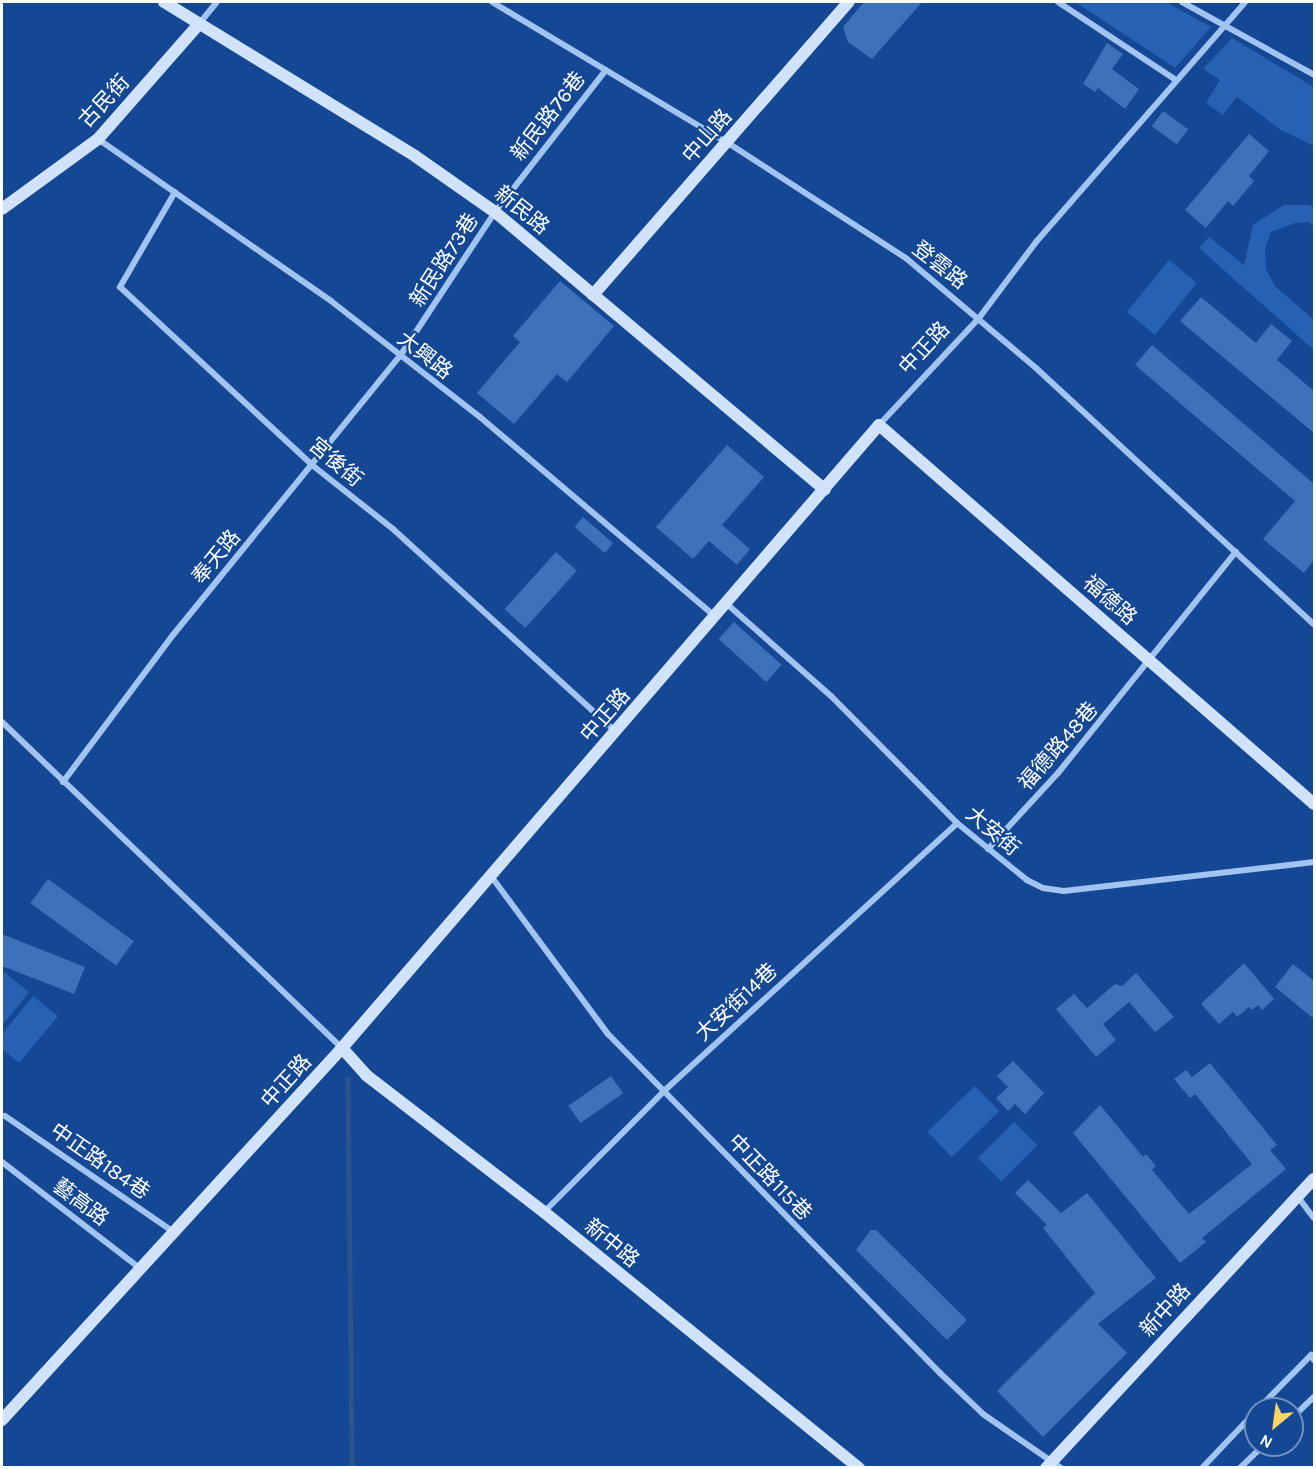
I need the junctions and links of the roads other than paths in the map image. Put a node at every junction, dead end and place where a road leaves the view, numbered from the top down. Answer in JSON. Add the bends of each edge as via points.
{"nodes":[{"id":1,"x":164,"y":2,"type":"edge"},
{"id":2,"x":217,"y":2,"type":"edge"},
{"id":3,"x":492,"y":2,"type":"edge"},
{"id":4,"x":849,"y":2,"type":"edge"},
{"id":5,"x":1058,"y":2,"type":"edge"},
{"id":6,"x":1182,"y":2,"type":"edge"},
{"id":7,"x":1245,"y":2,"type":"edge"},
{"id":8,"x":199,"y":24,"type":"junction"},
{"id":9,"x":1225,"y":25,"type":"junction"},
{"id":10,"x":606,"y":70,"type":"junction"},
{"id":11,"x":1314,"y":75,"type":"edge"},
{"id":12,"x":1176,"y":80,"type":"junction"},
{"id":13,"x":98,"y":139,"type":"junction"},
{"id":14,"x":728,"y":143,"type":"junction"},
{"id":15,"x":175,"y":192,"type":"junction"},
{"id":16,"x":2,"y":209,"type":"edge"},
{"id":17,"x":495,"y":212,"type":"junction"},
{"id":18,"x":593,"y":295,"type":"junction"},
{"id":19,"x":979,"y":318,"type":"junction"},
{"id":20,"x":400,"y":356,"type":"junction"},
{"id":21,"x":879,"y":425,"type":"junction"},
{"id":22,"x":312,"y":465,"type":"junction"},
{"id":23,"x":825,"y":490,"type":"junction"},
{"id":24,"x":1236,"y":552,"type":"junction"},
{"id":25,"x":728,"y":604,"type":"junction"},
{"id":26,"x":716,"y":617,"type":"junction"},
{"id":27,"x":1314,"y":625,"type":"edge"},
{"id":28,"x":1151,"y":662,"type":"junction"},
{"id":29,"x":2,"y":723,"type":"edge"},
{"id":30,"x":616,"y":732,"type":"junction"},
{"id":31,"x":63,"y":782,"type":"junction"},
{"id":32,"x":1314,"y":804,"type":"edge"},
{"id":33,"x":957,"y":823,"type":"junction"},
{"id":34,"x":988,"y":849,"type":"junction"},
{"id":35,"x":1314,"y":862,"type":"edge"},
{"id":36,"x":491,"y":876,"type":"junction"},
{"id":37,"x":342,"y":1048,"type":"junction"},
{"id":38,"x":664,"y":1091,"type":"junction"},
{"id":39,"x":5,"y":1116,"type":"dead end"},
{"id":40,"x":2,"y":1162,"type":"edge"},
{"id":41,"x":1314,"y":1179,"type":"edge"},
{"id":42,"x":1298,"y":1197,"type":"junction"},
{"id":43,"x":544,"y":1212,"type":"junction"},
{"id":44,"x":1314,"y":1218,"type":"edge"},
{"id":45,"x":175,"y":1233,"type":"junction"},
{"id":46,"x":141,"y":1269,"type":"junction"},
{"id":47,"x":1314,"y":1360,"type":"edge"},
{"id":48,"x":1270,"y":1397,"type":"edge"},
{"id":49,"x":2,"y":1419,"type":"edge"},
{"id":50,"x":1244,"y":1423,"type":"edge"},
{"id":51,"x":1053,"y":1466,"type":"edge"},
{"id":52,"x":858,"y":1467,"type":"edge"},
{"id":53,"x":1202,"y":1467,"type":"edge"}],
"edges":[{"from":1,"to":8,"type":"main road","name":"新民路"},
{"from":2,"to":8,"type":"street","name":"古民街"},
{"from":3,"to":10,"type":"street","name":"登雲路"},
{"from":4,"to":14,"type":"main road","name":"中山路","via":[[794,61]]},
{"from":5,"to":12,"type":"street"},
{"from":6,"to":9,"type":"street"},
{"from":7,"to":9,"type":"street","name":"中正路"},
{"from":8,"to":13,"type":"main road","name":"古民街"},
{"from":8,"to":17,"type":"main road","name":"新民路","via":[[415,156]]},
{"from":9,"to":11,"type":"street"},
{"from":9,"to":12,"type":"street","name":"中正路"},
{"from":10,"to":14,"type":"street","name":"登雲路"},
{"from":10,"to":17,"type":"street","name":"新民路76巷"},
{"from":12,"to":19,"type":"street","name":"中正路","via":[[1036,242]]},
{"from":13,"to":15,"type":"street","name":"大興路"},
{"from":13,"to":16,"type":"main road","name":"古民街"},
{"from":14,"to":18,"type":"main road","name":"中山路"},
{"from":14,"to":19,"type":"street","name":"登雲路","via":[[907,259]]},
{"from":15,"to":20,"type":"street","name":"大興路","via":[[331,301]]},
{"from":15,"to":22,"type":"street","name":"宮後街","via":[[120,287]]},
{"from":17,"to":18,"type":"main road","name":"新民路"},
{"from":17,"to":20,"type":"street","name":"新民路73巷"},
{"from":18,"to":23,"type":"main road","name":"新民路"},
{"from":19,"to":21,"type":"street","name":"中正路"},
{"from":19,"to":24,"type":"street","name":"登雲路"},
{"from":20,"to":22,"type":"street","name":"奉天路"},
{"from":20,"to":26,"type":"street","name":"大興路","via":[[480,417]]},
{"from":21,"to":23,"type":"main road","name":"中正路"},
{"from":21,"to":28,"type":"main road","name":"福德路"},
{"from":22,"to":30,"type":"street","name":"宮後街","via":[[393,530]]},
{"from":22,"to":31,"type":"street","name":"奉天路","via":[[173,635]]},
{"from":23,"to":25,"type":"main road","name":"中正路"},
{"from":24,"to":27,"type":"street","name":"登雲路"},
{"from":24,"to":28,"type":"street","name":"福德路48巷"},
{"from":25,"to":26,"type":"main road","name":"中正路"},
{"from":25,"to":33,"type":"street","name":"大安街","via":[[831,696]]},
{"from":26,"to":30,"type":"main road","name":"中正路"},
{"from":28,"to":32,"type":"main road","name":"福德路"},
{"from":28,"to":34,"type":"street","name":"福德路48巷"},
{"from":29,"to":31,"type":"street"},
{"from":30,"to":36,"type":"main road","name":"中正路"},
{"from":31,"to":37,"type":"street"},
{"from":33,"to":34,"type":"street","name":"大安街"},
{"from":33,"to":38,"type":"street","name":"大安街14巷"},
{"from":34,"to":35,"type":"street","name":"大安街","via":[[1026,880],[1064,891]]},
{"from":36,"to":37,"type":"main road","name":"中正路"},
{"from":36,"to":38,"type":"street","name":"中正路115巷","via":[[608,1034]]},
{"from":37,"to":43,"type":"main road","name":"新中路","via":[[366,1076]]},
{"from":37,"to":45,"type":"main road","name":"中正路"},
{"from":38,"to":43,"type":"street","name":"大安街14巷"},
{"from":38,"to":51,"type":"street","name":"中正路115巷","via":[[940,1373],[983,1414]]},
{"from":39,"to":45,"type":"street","name":"中正路184巷"},
{"from":40,"to":46,"type":"street","name":"藝高路"},
{"from":41,"to":42,"type":"main road","name":"新中路"},
{"from":42,"to":44,"type":"street"},
{"from":42,"to":51,"type":"main road","name":"新中路"},
{"from":43,"to":52,"type":"main road","name":"新中路"},
{"from":45,"to":46,"type":"main road","name":"中正路"},
{"from":46,"to":49,"type":"main road","name":"中正路"},
{"from":47,"to":48,"type":"street","via":[[1311,1355]]},
{"from":50,"to":53,"type":"street"}]}
